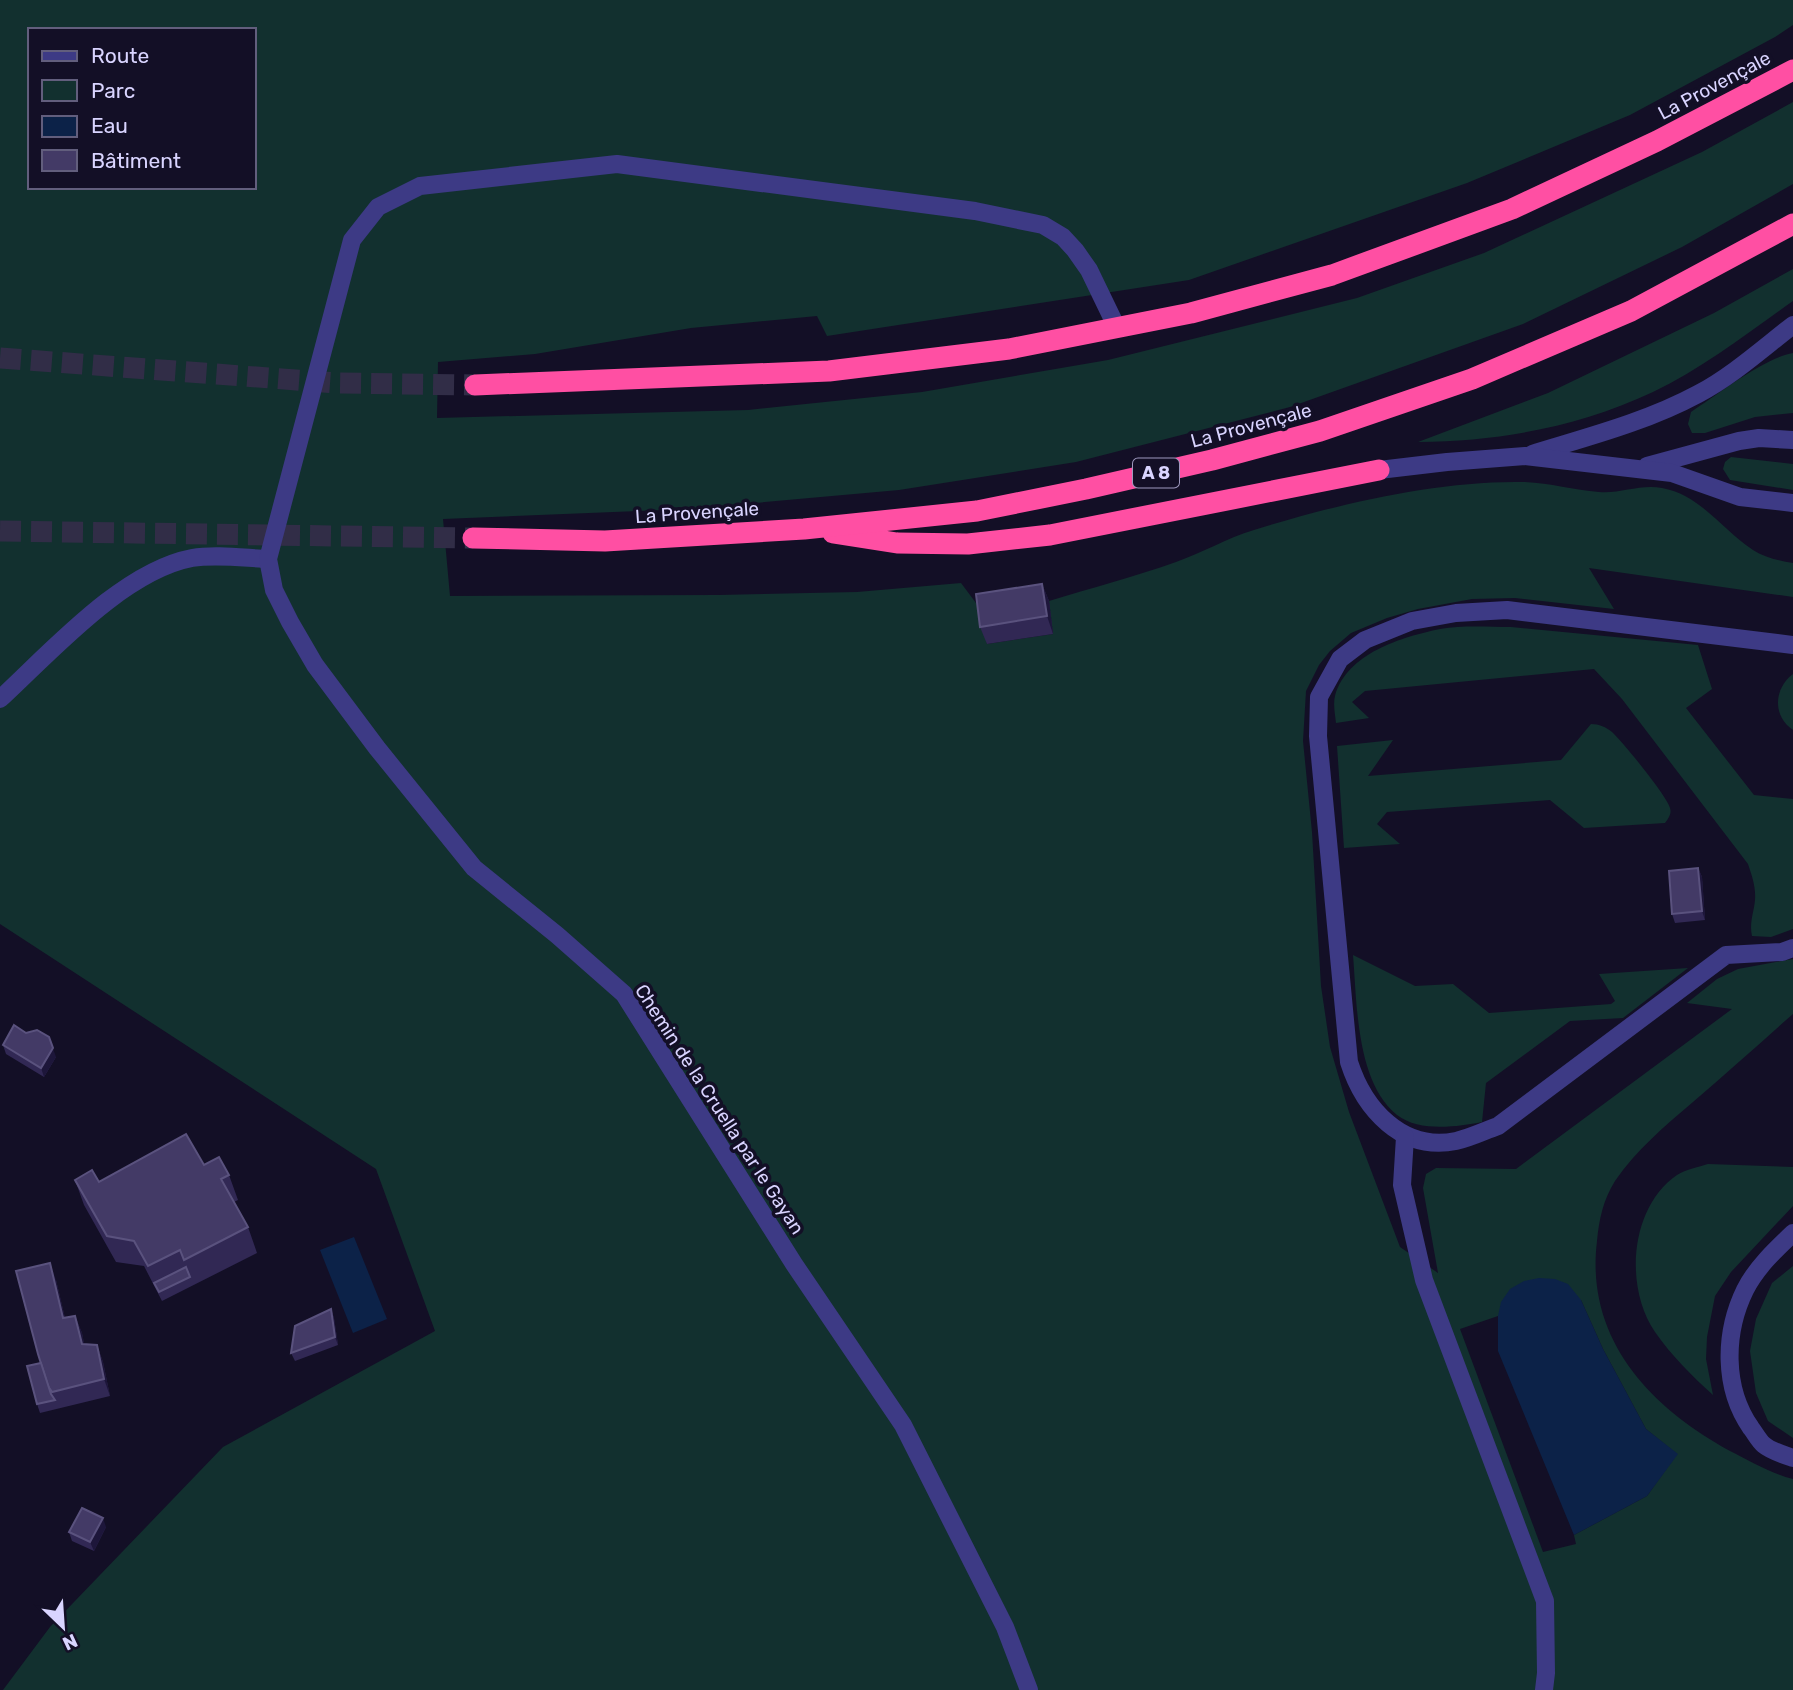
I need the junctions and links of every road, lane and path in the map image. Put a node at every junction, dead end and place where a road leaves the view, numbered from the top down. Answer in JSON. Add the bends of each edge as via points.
{"nodes":[{"id":1,"x":1793,"y":69,"type":"edge"},
{"id":2,"x":1793,"y":223,"type":"edge"},
{"id":3,"x":1117,"y":328,"type":"junction"},
{"id":4,"x":1790,"y":331,"type":"edge"},
{"id":5,"x":475,"y":385,"type":"tunnel mouth"},
{"id":6,"x":1793,"y":440,"type":"edge"},
{"id":7,"x":1525,"y":456,"type":"junction"},
{"id":8,"x":1640,"y":468,"type":"junction"},
{"id":9,"x":1379,"y":470,"type":"joint"},
{"id":10,"x":1793,"y":503,"type":"edge"},
{"id":11,"x":804,"y":528,"type":"junction"},
{"id":12,"x":473,"y":538,"type":"tunnel mouth"},
{"id":13,"x":268,"y":559,"type":"junction"},
{"id":14,"x":1793,"y":645,"type":"edge"},
{"id":15,"x":0,"y":699,"type":"edge"},
{"id":16,"x":1793,"y":948,"type":"edge"},
{"id":17,"x":1405,"y":1137,"type":"junction"},
{"id":18,"x":1793,"y":1233,"type":"edge"},
{"id":19,"x":1793,"y":1458,"type":"edge"},
{"id":20,"x":1029,"y":1690,"type":"edge"},
{"id":21,"x":1544,"y":1690,"type":"edge"}],
"edges":[{"from":1,"to":3,"type":"highway","name":"La Provençale","via":[[1657,141],[1511,209],[1332,275]]},
{"from":2,"to":11,"type":"highway","name":"La Provençale","number":"A 8","via":[[1631,311],[1472,379],[1320,431],[1124,481],[976,511]]},
{"from":3,"to":5,"type":"highway","name":"La Provençale","via":[[1009,349],[829,372]]},
{"from":3,"to":13,"type":"street","via":[[1088,270],[1063,237],[1043,225],[975,211],[617,164],[420,186],[378,207],[352,240]]},
{"from":4,"to":7,"type":"street","via":[[1697,395]]},
{"from":6,"to":8,"type":"street","via":[[1739,440]]},
{"from":7,"to":8,"type":"street"},
{"from":7,"to":9,"type":"street"},
{"from":8,"to":10,"type":"street","via":[[1672,473],[1740,497]]},
{"from":9,"to":11,"type":"highway","via":[[1050,535],[968,544],[897,543]]},
{"from":11,"to":12,"type":"highway","name":"La Provençale","number":"A 8","via":[[605,541]]},
{"from":13,"to":15,"type":"street","via":[[195,558],[162,566],[111,597]]},
{"from":13,"to":20,"type":"street","name":"Chemin de la Cruella par le Gayan","via":[[274,590],[315,665],[474,868],[624,994],[794,1264],[903,1425],[1005,1627]]},
{"from":14,"to":17,"type":"street","via":[[1507,610],[1412,621],[1366,640],[1340,659],[1319,697],[1318,736],[1349,1062],[1355,1082],[1382,1120]]},
{"from":16,"to":17,"type":"street","via":[[1726,955],[1498,1126],[1455,1141]]},
{"from":17,"to":21,"type":"street","via":[[1402,1185],[1424,1280],[1545,1601]]},
{"from":18,"to":19,"type":"street","via":[[1768,1257],[1745,1290],[1732,1327],[1729,1357],[1732,1388],[1743,1416],[1764,1446]]}]}
